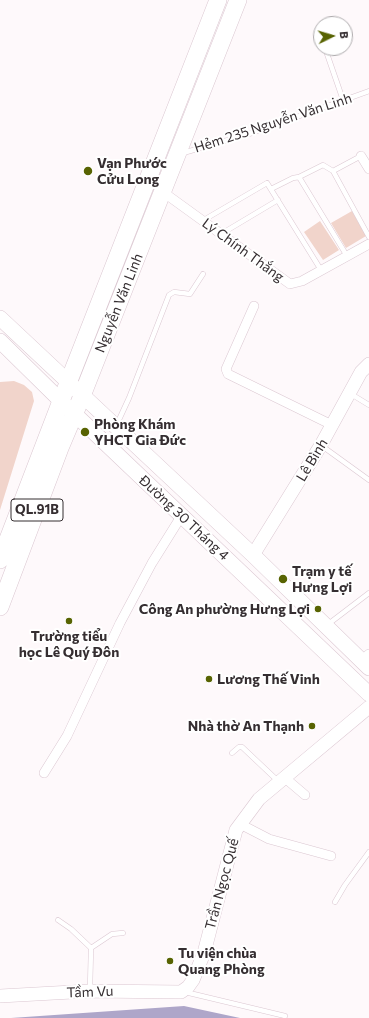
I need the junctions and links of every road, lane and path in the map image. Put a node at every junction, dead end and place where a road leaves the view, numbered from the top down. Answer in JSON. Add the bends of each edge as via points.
{"nodes":[{"id":1,"x":218,"y":0,"type":"edge"},
{"id":2,"x":238,"y":0,"type":"edge"},
{"id":3,"x":328,"y":56,"type":"edge"},
{"id":4,"x":369,"y":91,"type":"edge"},
{"id":5,"x":343,"y":100,"type":"junction"},
{"id":6,"x":178,"y":154,"type":"junction"},
{"id":7,"x":361,"y":156,"type":"joint"},
{"id":8,"x":369,"y":169,"type":"edge"},
{"id":9,"x":333,"y":171,"type":"junction"},
{"id":10,"x":299,"y":177,"type":"junction"},
{"id":11,"x":271,"y":189,"type":"junction"},
{"id":12,"x":163,"y":192,"type":"junction"},
{"id":13,"x":278,"y":200,"type":"junction"},
{"id":14,"x":202,"y":221,"type":"junction"},
{"id":15,"x":221,"y":234,"type":"junction"},
{"id":16,"x":369,"y":237,"type":"edge"},
{"id":17,"x":369,"y":244,"type":"edge"},
{"id":18,"x":347,"y":256,"type":"junction"},
{"id":19,"x":321,"y":270,"type":"junction"},
{"id":20,"x":203,"y":274,"type":"dead end"},
{"id":21,"x":254,"y":306,"type":"dead end"},
{"id":22,"x":0,"y":318,"type":"edge"},
{"id":23,"x":0,"y":341,"type":"edge"},
{"id":24,"x":369,"y":364,"type":"edge"},
{"id":25,"x":68,"y":383,"type":"junction"},
{"id":26,"x":350,"y":393,"type":"junction"},
{"id":27,"x":82,"y":396,"type":"junction"},
{"id":28,"x":60,"y":401,"type":"junction"},
{"id":29,"x":369,"y":405,"type":"edge"},
{"id":30,"x":74,"y":414,"type":"junction"},
{"id":31,"x":332,"y":425,"type":"junction"},
{"id":32,"x":116,"y":427,"type":"junction"},
{"id":33,"x":321,"y":445,"type":"junction"},
{"id":34,"x":369,"y":480,"type":"edge"},
{"id":35,"x":182,"y":515,"type":"junction"},
{"id":36,"x":253,"y":555,"type":"junction"},
{"id":37,"x":0,"y":560,"type":"edge"},
{"id":38,"x":369,"y":593,"type":"edge"},
{"id":39,"x":0,"y":607,"type":"edge"},
{"id":40,"x":327,"y":627,"type":"junction"},
{"id":41,"x":366,"y":661,"type":"edge"},
{"id":42,"x":369,"y":694,"type":"edge"},
{"id":43,"x":369,"y":707,"type":"edge"},
{"id":44,"x":232,"y":754,"type":"dead end"},
{"id":45,"x":44,"y":773,"type":"dead end"},
{"id":46,"x":282,"y":780,"type":"junction"},
{"id":47,"x":305,"y":796,"type":"dead end"},
{"id":48,"x":240,"y":824,"type":"junction"},
{"id":49,"x":369,"y":852,"type":"edge"},
{"id":50,"x":331,"y":856,"type":"dead end"},
{"id":51,"x":335,"y":902,"type":"dead end"},
{"id":52,"x":58,"y":920,"type":"dead end"},
{"id":53,"x":123,"y":933,"type":"dead end"},
{"id":54,"x":91,"y":948,"type":"junction"},
{"id":55,"x":90,"y":991,"type":"junction"},
{"id":56,"x":181,"y":992,"type":"junction"},
{"id":57,"x":0,"y":996,"type":"edge"},
{"id":58,"x":285,"y":1016,"type":"dead end"}],
"edges":[{"from":1,"to":25,"type":"highway","name":"Nguyễn Văn Linh","number":"QL.91B"},
{"from":2,"to":6,"type":"highway","name":"Nguyễn Văn Linh","number":"QL.91B"},
{"from":3,"to":5,"type":"lane"},
{"from":4,"to":5,"type":"lane","name":"Hẻm 235 Nguyễn Văn Linh"},
{"from":5,"to":6,"type":"lane","name":"Hẻm 235 Nguyễn Văn Linh","via":[[252,133]]},
{"from":6,"to":12,"type":"highway","name":"Nguyễn Văn Linh","number":"QL.91B"},
{"from":7,"to":8,"type":"street"},
{"from":7,"to":9,"type":"lane"},
{"from":9,"to":10,"type":"lane","via":[[323,165]]},
{"from":9,"to":16,"type":"lane"},
{"from":10,"to":11,"type":"lane"},
{"from":10,"to":18,"type":"lane"},
{"from":11,"to":13,"type":"lane"},
{"from":11,"to":14,"type":"lane","via":[[267,183]]},
{"from":12,"to":14,"type":"street","name":"Lý Chính Thắng"},
{"from":12,"to":27,"type":"highway","name":"Nguyễn Văn Linh","number":"QL.91B"},
{"from":13,"to":15,"type":"lane"},
{"from":13,"to":19,"type":"lane"},
{"from":14,"to":15,"type":"street","name":"Lý Chính Thắng"},
{"from":15,"to":19,"type":"street","name":"Lý Chính Thắng","via":[[290,284],[302,281]]},
{"from":17,"to":18,"type":"street","name":"Lý Chính Thắng"},
{"from":18,"to":19,"type":"street","name":"Lý Chính Thắng"},
{"from":20,"to":32,"type":"lane","via":[[190,294],[174,292],[169,295]]},
{"from":21,"to":31,"type":"street","via":[[226,369],[228,374]]},
{"from":22,"to":25,"type":"main road","name":"Đường 30 Tháng 4"},
{"from":23,"to":28,"type":"main road","name":"Đường 30 Tháng 4"},
{"from":24,"to":26,"type":"street","name":"Lê Bình","via":[[361,372]]},
{"from":25,"to":27,"type":"main road","name":"Đường 30 Tháng 4"},
{"from":25,"to":28,"type":"highway","name":"Nguyễn Văn Linh","number":"QL.91B"},
{"from":26,"to":29,"type":"lane"},
{"from":26,"to":31,"type":"street","name":"Lê Bình"},
{"from":27,"to":30,"type":"highway","name":"Nguyễn Văn Linh","number":"QL.91B"},
{"from":27,"to":32,"type":"main road","name":"Đường 30 Tháng 4"},
{"from":28,"to":30,"type":"main road","name":"Đường 30 Tháng 4"},
{"from":28,"to":37,"type":"highway","name":"Nguyễn Văn Linh","number":"QL.91B"},
{"from":30,"to":35,"type":"main road","name":"Đường 30 Tháng 4"},
{"from":30,"to":39,"type":"highway","name":"Nguyễn Văn Linh","number":"QL.91B"},
{"from":31,"to":33,"type":"street","name":"Lê Bình"},
{"from":32,"to":36,"type":"main road","name":"Đường 30 Tháng 4"},
{"from":33,"to":34,"type":"lane"},
{"from":33,"to":36,"type":"street","name":"Lê Bình"},
{"from":35,"to":42,"type":"main road","name":"Đường 30 Tháng 4"},
{"from":35,"to":45,"type":"street","via":[[120,623],[67,736]]},
{"from":36,"to":40,"type":"main road","name":"Đường 30 Tháng 4"},
{"from":38,"to":40,"type":"lane"},
{"from":40,"to":41,"type":"main road","name":"Đường 30 Tháng 4"},
{"from":43,"to":46,"type":"street","name":"Trần Ngọc Quế"},
{"from":44,"to":46,"type":"lane","via":[[242,747]]},
{"from":46,"to":47,"type":"street"},
{"from":46,"to":48,"type":"street","name":"Trần Ngọc Quế","via":[[259,799]]},
{"from":48,"to":50,"type":"street","via":[[269,839]]},
{"from":48,"to":56,"type":"street","name":"Trần Ngọc Quế","via":[[236,830],[204,953],[193,980]]},
{"from":49,"to":51,"type":"lane"},
{"from":52,"to":54,"type":"lane"},
{"from":53,"to":54,"type":"lane","via":[[112,934]]},
{"from":54,"to":55,"type":"lane"},
{"from":55,"to":56,"type":"street","name":"Tầm Vu"},
{"from":55,"to":57,"type":"street","name":"Tầm Vu"},
{"from":56,"to":58,"type":"lane"}]}
